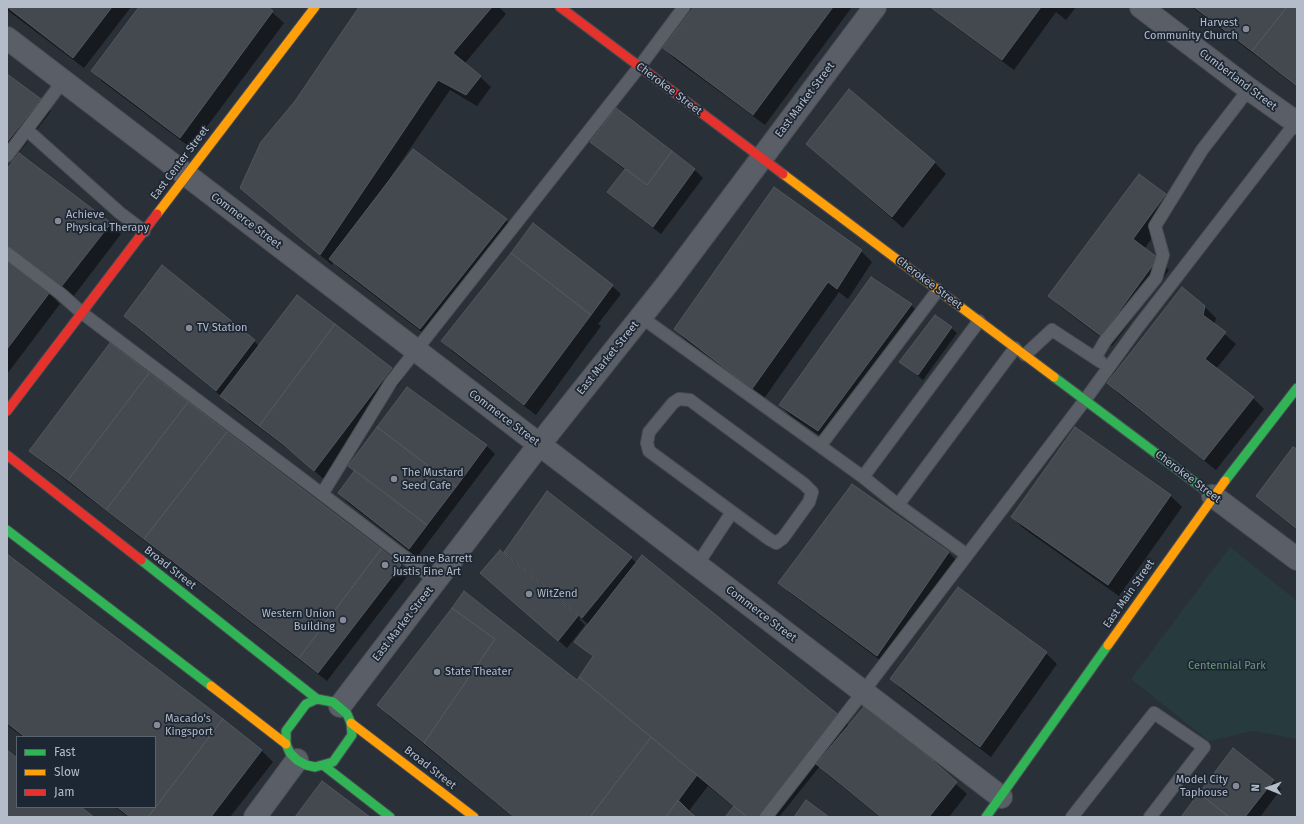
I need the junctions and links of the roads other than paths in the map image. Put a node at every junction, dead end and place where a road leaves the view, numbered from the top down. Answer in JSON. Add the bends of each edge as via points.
{"nodes":[{"id":1,"x":315,"y":7,"type":"edge"},
{"id":2,"x":560,"y":7,"type":"edge"},
{"id":3,"x":684,"y":7,"type":"edge"},
{"id":4,"x":875,"y":7,"type":"edge"},
{"id":5,"x":1141,"y":7,"type":"edge"},
{"id":6,"x":7,"y":38,"type":"edge"},
{"id":7,"x":640,"y":66,"type":"junction"},
{"id":8,"x":63,"y":81,"type":"junction"},
{"id":9,"x":1249,"y":89,"type":"junction"},
{"id":10,"x":1297,"y":122,"type":"edge"},
{"id":11,"x":27,"y":130,"type":"junction"},
{"id":12,"x":7,"y":156,"type":"edge"},
{"id":13,"x":762,"y":158,"type":"junction"},
{"id":14,"x":186,"y":176,"type":"junction"},
{"id":15,"x":144,"y":231,"type":"junction"},
{"id":16,"x":7,"y":253,"type":"edge"},
{"id":17,"x":938,"y":290,"type":"junction"},
{"id":18,"x":82,"y":312,"type":"junction"},
{"id":19,"x":641,"y":317,"type":"junction"},
{"id":20,"x":979,"y":321,"type":"junction"},
{"id":21,"x":1015,"y":348,"type":"junction"},
{"id":22,"x":416,"y":350,"type":"junction"},
{"id":23,"x":1025,"y":355,"type":"junction"},
{"id":24,"x":1095,"y":358,"type":"junction"},
{"id":25,"x":1109,"y":367,"type":"junction"},
{"id":26,"x":1297,"y":388,"type":"edge"},
{"id":27,"x":1085,"y":400,"type":"junction"},
{"id":28,"x":7,"y":411,"type":"edge"},
{"id":29,"x":539,"y":445,"type":"junction"},
{"id":30,"x":820,"y":446,"type":"junction"},
{"id":31,"x":7,"y":455,"type":"edge"},
{"id":32,"x":863,"y":477,"type":"junction"},
{"id":33,"x":322,"y":494,"type":"junction"},
{"id":34,"x":1213,"y":496,"type":"junction"},
{"id":35,"x":898,"y":505,"type":"junction"},
{"id":36,"x":732,"y":512,"type":"junction"},
{"id":37,"x":7,"y":530,"type":"edge"},
{"id":38,"x":967,"y":555,"type":"junction"},
{"id":39,"x":1297,"y":559,"type":"edge"},
{"id":40,"x":697,"y":565,"type":"junction"},
{"id":41,"x":436,"y":581,"type":"junction"},
{"id":42,"x":863,"y":692,"type":"junction"},
{"id":43,"x":317,"y":699,"type":"junction"},
{"id":44,"x":346,"y":714,"type":"junction"},
{"id":45,"x":292,"y":752,"type":"junction"},
{"id":46,"x":323,"y":765,"type":"junction"},
{"id":47,"x":1001,"y":797,"type":"junction"},
{"id":48,"x":255,"y":817,"type":"edge"},
{"id":49,"x":390,"y":817,"type":"edge"},
{"id":50,"x":474,"y":817,"type":"edge"},
{"id":51,"x":766,"y":817,"type":"edge"},
{"id":52,"x":986,"y":817,"type":"edge"},
{"id":53,"x":1072,"y":817,"type":"edge"},
{"id":54,"x":1150,"y":817,"type":"edge"}],
"edges":[{"from":1,"to":14,"type":"main road","name":"East Center Street"},
{"from":2,"to":7,"type":"main road","name":"Cherokee Street"},
{"from":3,"to":7,"type":"lane"},
{"from":4,"to":13,"type":"street","name":"East Market Street"},
{"from":5,"to":9,"type":"street","name":"Cumberland Street"},
{"from":6,"to":8,"type":"street","name":"Commerce Street"},
{"from":7,"to":13,"type":"main road","name":"Cherokee Street"},
{"from":7,"to":22,"type":"lane"},
{"from":8,"to":11,"type":"lane"},
{"from":8,"to":14,"type":"street","name":"Commerce Street"},
{"from":9,"to":10,"type":"street","name":"Cumberland Street"},
{"from":9,"to":24,"type":"lane","via":[[1202,150],[1155,226],[1163,255],[1156,278],[1105,341]]},
{"from":10,"to":25,"type":"lane"},
{"from":11,"to":12,"type":"lane"},
{"from":11,"to":15,"type":"lane","via":[[120,213]]},
{"from":13,"to":17,"type":"main road","name":"Cherokee Street"},
{"from":13,"to":19,"type":"street","name":"East Market Street"},
{"from":14,"to":15,"type":"main road","name":"East Center Street"},
{"from":14,"to":22,"type":"street","name":"Commerce Street"},
{"from":15,"to":18,"type":"main road","name":"East Center Street"},
{"from":16,"to":18,"type":"lane"},
{"from":17,"to":20,"type":"main road","name":"Cherokee Street"},
{"from":17,"to":30,"type":"lane"},
{"from":18,"to":28,"type":"main road","name":"East Center Street"},
{"from":18,"to":33,"type":"lane"},
{"from":19,"to":29,"type":"street","name":"East Market Street"},
{"from":19,"to":30,"type":"lane"},
{"from":20,"to":21,"type":"main road","name":"Cherokee Street"},
{"from":20,"to":32,"type":"lane"},
{"from":21,"to":23,"type":"main road","name":"Cherokee Street"},
{"from":21,"to":35,"type":"lane"},
{"from":22,"to":29,"type":"street","name":"Commerce Street"},
{"from":22,"to":33,"type":"lane","via":[[391,382]]},
{"from":23,"to":24,"type":"lane","via":[[1052,330]]},
{"from":23,"to":27,"type":"main road","name":"Cherokee Street"},
{"from":24,"to":25,"type":"lane"},
{"from":25,"to":27,"type":"lane"},
{"from":26,"to":34,"type":"main road","name":"East Main Street"},
{"from":27,"to":34,"type":"main road","name":"Cherokee Street"},
{"from":27,"to":38,"type":"lane"},
{"from":29,"to":40,"type":"street","name":"Commerce Street"},
{"from":29,"to":41,"type":"street","name":"East Market Street"},
{"from":30,"to":32,"type":"lane"},
{"from":31,"to":43,"type":"main road","name":"Broad Street"},
{"from":32,"to":35,"type":"lane"},
{"from":33,"to":41,"type":"lane"},
{"from":34,"to":39,"type":"street","name":"Cherokee Street"},
{"from":34,"to":47,"type":"main road","name":"East Main Street"},
{"from":35,"to":38,"type":"lane"},
{"from":36,"to":36,"type":"lane","via":[[650,451],[647,443],[649,432],[679,399],[690,400],[812,492],[809,502],[783,538],[776,543]]},
{"from":36,"to":40,"type":"lane"},
{"from":37,"to":45,"type":"main road"},
{"from":38,"to":42,"type":"lane"},
{"from":40,"to":42,"type":"street","name":"Commerce Street"},
{"from":41,"to":44,"type":"street","name":"East Market Street"},
{"from":42,"to":47,"type":"street","name":"Commerce Street"},
{"from":42,"to":51,"type":"lane"},
{"from":43,"to":44,"type":"main road","via":[[333,702]]},
{"from":43,"to":45,"type":"main road","via":[[306,704],[286,731]]},
{"from":44,"to":46,"type":"main road","via":[[352,735],[333,762]]},
{"from":44,"to":50,"type":"main road","name":"Broad Street"},
{"from":45,"to":46,"type":"main road","via":[[306,765]]},
{"from":45,"to":48,"type":"street"},
{"from":46,"to":49,"type":"main road"},
{"from":47,"to":52,"type":"main road","name":"East Main Street"},
{"from":53,"to":54,"type":"lane","via":[[1154,713],[1204,747]]}]}
